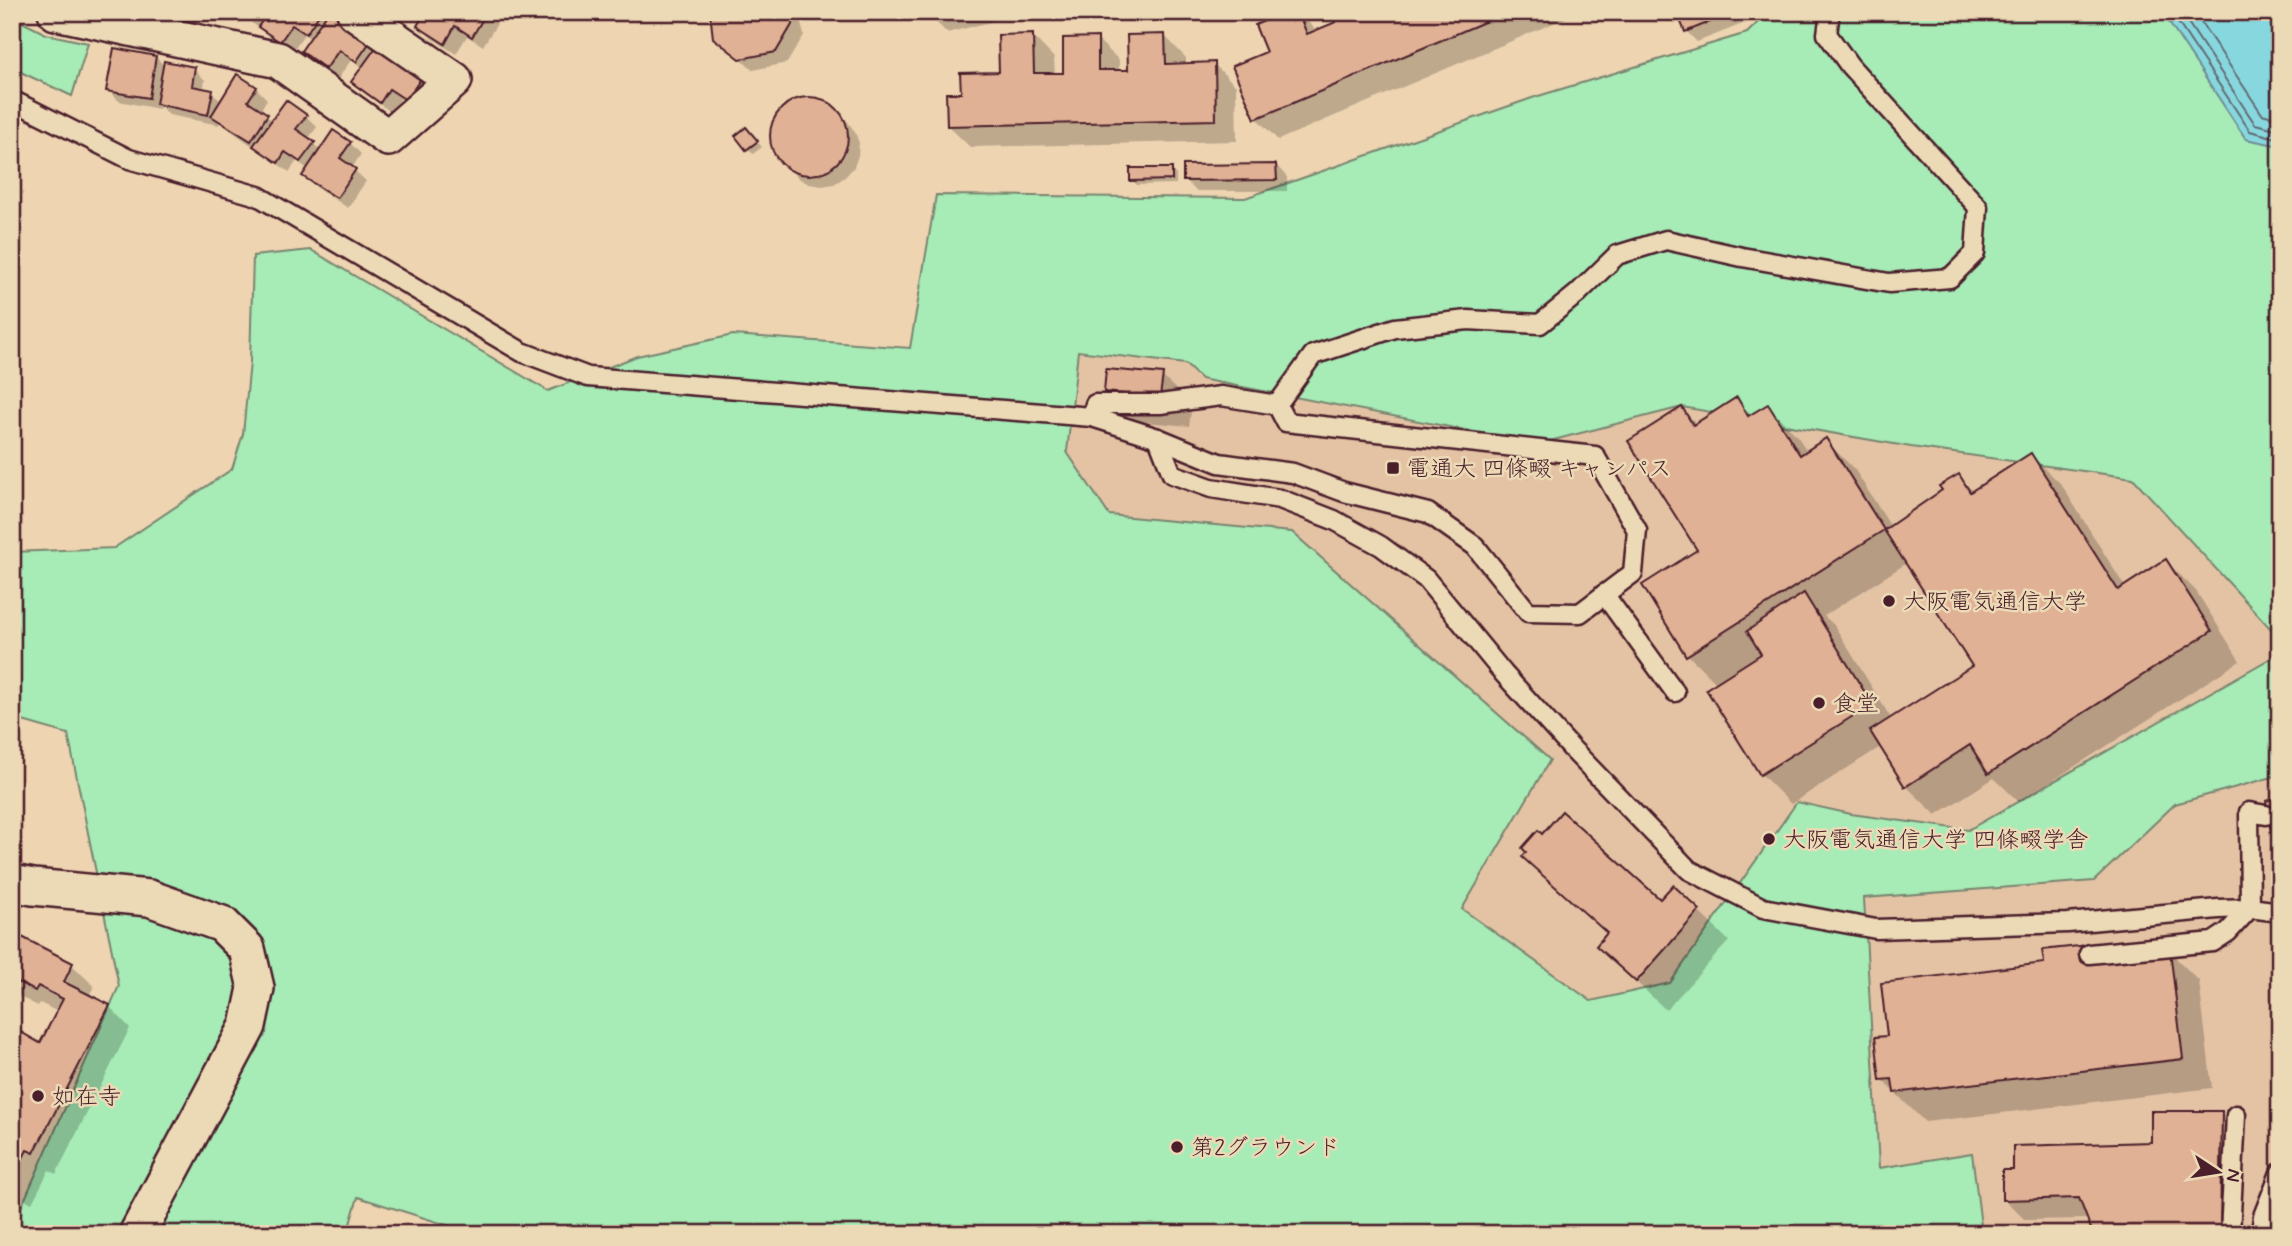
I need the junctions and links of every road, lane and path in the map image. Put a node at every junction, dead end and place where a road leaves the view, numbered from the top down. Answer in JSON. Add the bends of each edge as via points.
{"nodes":[{"id":1,"x":56,"y":12,"type":"edge"},
{"id":2,"x":355,"y":12,"type":"edge"},
{"id":3,"x":1830,"y":12,"type":"edge"},
{"id":4,"x":12,"y":100,"type":"edge"},
{"id":5,"x":1277,"y":405,"type":"junction"},
{"id":6,"x":1093,"y":418,"type":"junction"},
{"id":7,"x":1158,"y":438,"type":"junction"},
{"id":8,"x":1604,"y":594,"type":"junction"},
{"id":9,"x":1675,"y":692,"type":"dead end"},
{"id":10,"x":2266,"y":815,"type":"dead end"},
{"id":11,"x":12,"y":883,"type":"edge"},
{"id":12,"x":2250,"y":908,"type":"junction"},
{"id":13,"x":2280,"y":912,"type":"edge"},
{"id":14,"x":2089,"y":954,"type":"dead end"},
{"id":15,"x":2236,"y":1115,"type":"dead end"},
{"id":16,"x":2280,"y":1173,"type":"edge"},
{"id":17,"x":136,"y":1234,"type":"edge"},
{"id":18,"x":2230,"y":1234,"type":"edge"},
{"id":19,"x":2262,"y":1234,"type":"edge"}],
"edges":[{"from":1,"to":2,"type":"street","via":[[278,60],[388,138],[454,80]]},
{"from":3,"to":5,"type":"lane","via":[[1827,34],[1850,66],[1978,206],[1975,253],[1950,278],[1889,283],[1666,240],[1617,255],[1540,324],[1468,320],[1395,328],[1313,355]]},
{"from":4,"to":6,"type":"lane","via":[[129,159],[258,196],[522,352],[587,377]]},
{"from":5,"to":6,"type":"lane","via":[[1221,396],[1160,404],[1095,404]]},
{"from":5,"to":8,"type":"lane","via":[[1286,422],[1595,456],[1637,530],[1633,573]]},
{"from":6,"to":7,"type":"lane"},
{"from":7,"to":8,"type":"lane","via":[[1219,464],[1293,473],[1343,492],[1428,513],[1475,546],[1528,612],[1580,613]]},
{"from":7,"to":12,"type":"lane","via":[[1172,474],[1211,488],[1280,499],[1334,520],[1426,579],[1504,674],[1689,870],[1763,908],[1876,929],[2068,923]]},
{"from":8,"to":9,"type":"lane"},
{"from":10,"to":12,"type":"lane","via":[[2249,812]]},
{"from":11,"to":17,"type":"street","via":[[149,898],[222,925],[247,950],[256,988],[248,1026]]},
{"from":12,"to":13,"type":"lane"},
{"from":12,"to":14,"type":"lane","via":[[2213,942]]},
{"from":15,"to":18,"type":"lane"},
{"from":16,"to":19,"type":"lane","via":[[2263,1216]]}]}
